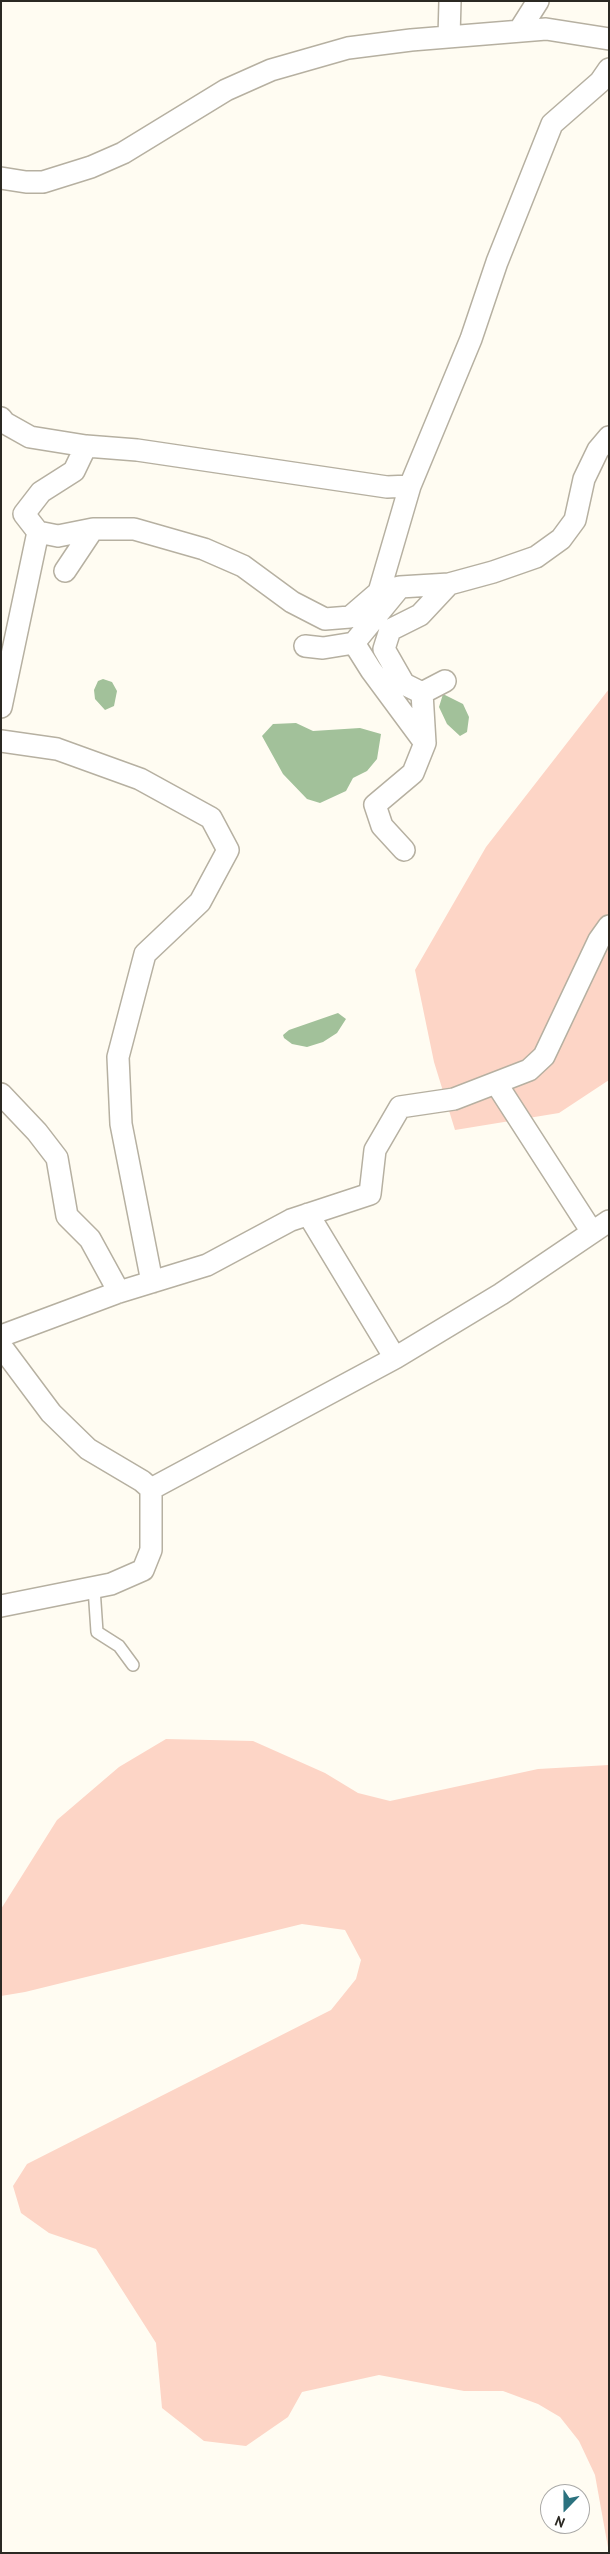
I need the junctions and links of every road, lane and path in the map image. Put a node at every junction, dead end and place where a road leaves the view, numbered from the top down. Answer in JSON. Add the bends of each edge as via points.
{"nodes":[{"id":1,"x":450,"y":1,"type":"edge"},
{"id":2,"x":538,"y":1,"type":"edge"},
{"id":3,"x":519,"y":31,"type":"junction"},
{"id":4,"x":450,"y":37,"type":"junction"},
{"id":5,"x":609,"y":39,"type":"edge"},
{"id":6,"x":609,"y":69,"type":"edge"},
{"id":7,"x":1,"y":178,"type":"edge"},
{"id":8,"x":1,"y":418,"type":"edge"},
{"id":9,"x":609,"y":437,"type":"edge"},
{"id":10,"x":86,"y":446,"type":"junction"},
{"id":11,"x":410,"y":486,"type":"junction"},
{"id":12,"x":93,"y":529,"type":"junction"},
{"id":13,"x":38,"y":532,"type":"junction"},
{"id":14,"x":65,"y":571,"type":"dead end"},
{"id":15,"x":449,"y":584,"type":"junction"},
{"id":16,"x":400,"y":587,"type":"junction"},
{"id":17,"x":379,"y":592,"type":"junction"},
{"id":18,"x":354,"y":643,"type":"junction"},
{"id":19,"x":305,"y":646,"type":"dead end"},
{"id":20,"x":445,"y":681,"type":"dead end"},
{"id":21,"x":422,"y":693,"type":"junction"},
{"id":22,"x":1,"y":707,"type":"edge"},
{"id":23,"x":1,"y":741,"type":"edge"},
{"id":24,"x":425,"y":743,"type":"junction"},
{"id":25,"x":404,"y":850,"type":"dead end"},
{"id":26,"x":609,"y":926,"type":"edge"},
{"id":27,"x":496,"y":1083,"type":"junction"},
{"id":28,"x":1,"y":1094,"type":"edge"},
{"id":29,"x":308,"y":1214,"type":"junction"},
{"id":30,"x":600,"y":1226,"type":"edge"},
{"id":31,"x":152,"y":1282,"type":"junction"},
{"id":32,"x":119,"y":1292,"type":"junction"},
{"id":33,"x":1,"y":1336,"type":"edge"},
{"id":34,"x":1,"y":1346,"type":"edge"},
{"id":35,"x":394,"y":1358,"type":"junction"},
{"id":36,"x":152,"y":1489,"type":"junction"},
{"id":37,"x":94,"y":1588,"type":"junction"},
{"id":38,"x":1,"y":1606,"type":"edge"},
{"id":39,"x":133,"y":1665,"type":"dead end"}],
"edges":[{"from":1,"to":4,"type":"street"},
{"from":2,"to":3,"type":"street"},
{"from":3,"to":4,"type":"street"},
{"from":3,"to":5,"type":"street","via":[[546,29]]},
{"from":4,"to":7,"type":"street","via":[[348,48],[271,70],[226,90],[123,153],[90,167],[43,182]]},
{"from":6,"to":11,"type":"street","via":[[600,82],[552,124],[497,262],[471,339]]},
{"from":8,"to":10,"type":"street","via":[[30,437]]},
{"from":9,"to":15,"type":"street","via":[[598,450],[584,479],[575,520],[561,538],[536,557]]},
{"from":10,"to":11,"type":"street","via":[[137,450],[387,487]]},
{"from":10,"to":13,"type":"street","via":[[74,472],[41,492],[24,514]]},
{"from":11,"to":17,"type":"street"},
{"from":12,"to":13,"type":"street","via":[[58,536]]},
{"from":12,"to":14,"type":"street"},
{"from":12,"to":17,"type":"street","via":[[134,529],[204,549],[243,566],[292,602],[325,620],[350,617]]},
{"from":13,"to":22,"type":"street"},
{"from":15,"to":16,"type":"street"},
{"from":15,"to":21,"type":"street","via":[[420,615],[390,630],[384,649],[404,684]]},
{"from":16,"to":17,"type":"street"},
{"from":16,"to":18,"type":"street"},
{"from":18,"to":19,"type":"street","via":[[323,648]]},
{"from":18,"to":24,"type":"street"},
{"from":20,"to":21,"type":"street"},
{"from":21,"to":24,"type":"street"},
{"from":23,"to":31,"type":"street","via":[[57,749],[140,779],[211,818],[228,850],[200,902],[145,954],[118,1057],[121,1124]]},
{"from":24,"to":25,"type":"street","via":[[413,773],[375,805],[382,826]]},
{"from":26,"to":27,"type":"street","via":[[599,940],[544,1056],[530,1070]]},
{"from":27,"to":29,"type":"street","via":[[454,1100],[400,1107],[375,1150],[370,1194]]},
{"from":27,"to":30,"type":"street"},
{"from":28,"to":32,"type":"street","via":[[57,1158],[67,1216],[90,1239]]},
{"from":29,"to":31,"type":"street","via":[[207,1265]]},
{"from":29,"to":35,"type":"street"},
{"from":30,"to":35,"type":"street","via":[[502,1294]]},
{"from":31,"to":32,"type":"street"},
{"from":32,"to":33,"type":"street"},
{"from":34,"to":36,"type":"street","via":[[51,1413],[88,1449]]},
{"from":35,"to":36,"type":"street"},
{"from":36,"to":37,"type":"street","via":[[151,1550],[143,1570]]},
{"from":37,"to":38,"type":"street"},
{"from":37,"to":39,"type":"lane","via":[[97,1632],[119,1646]]}]}
